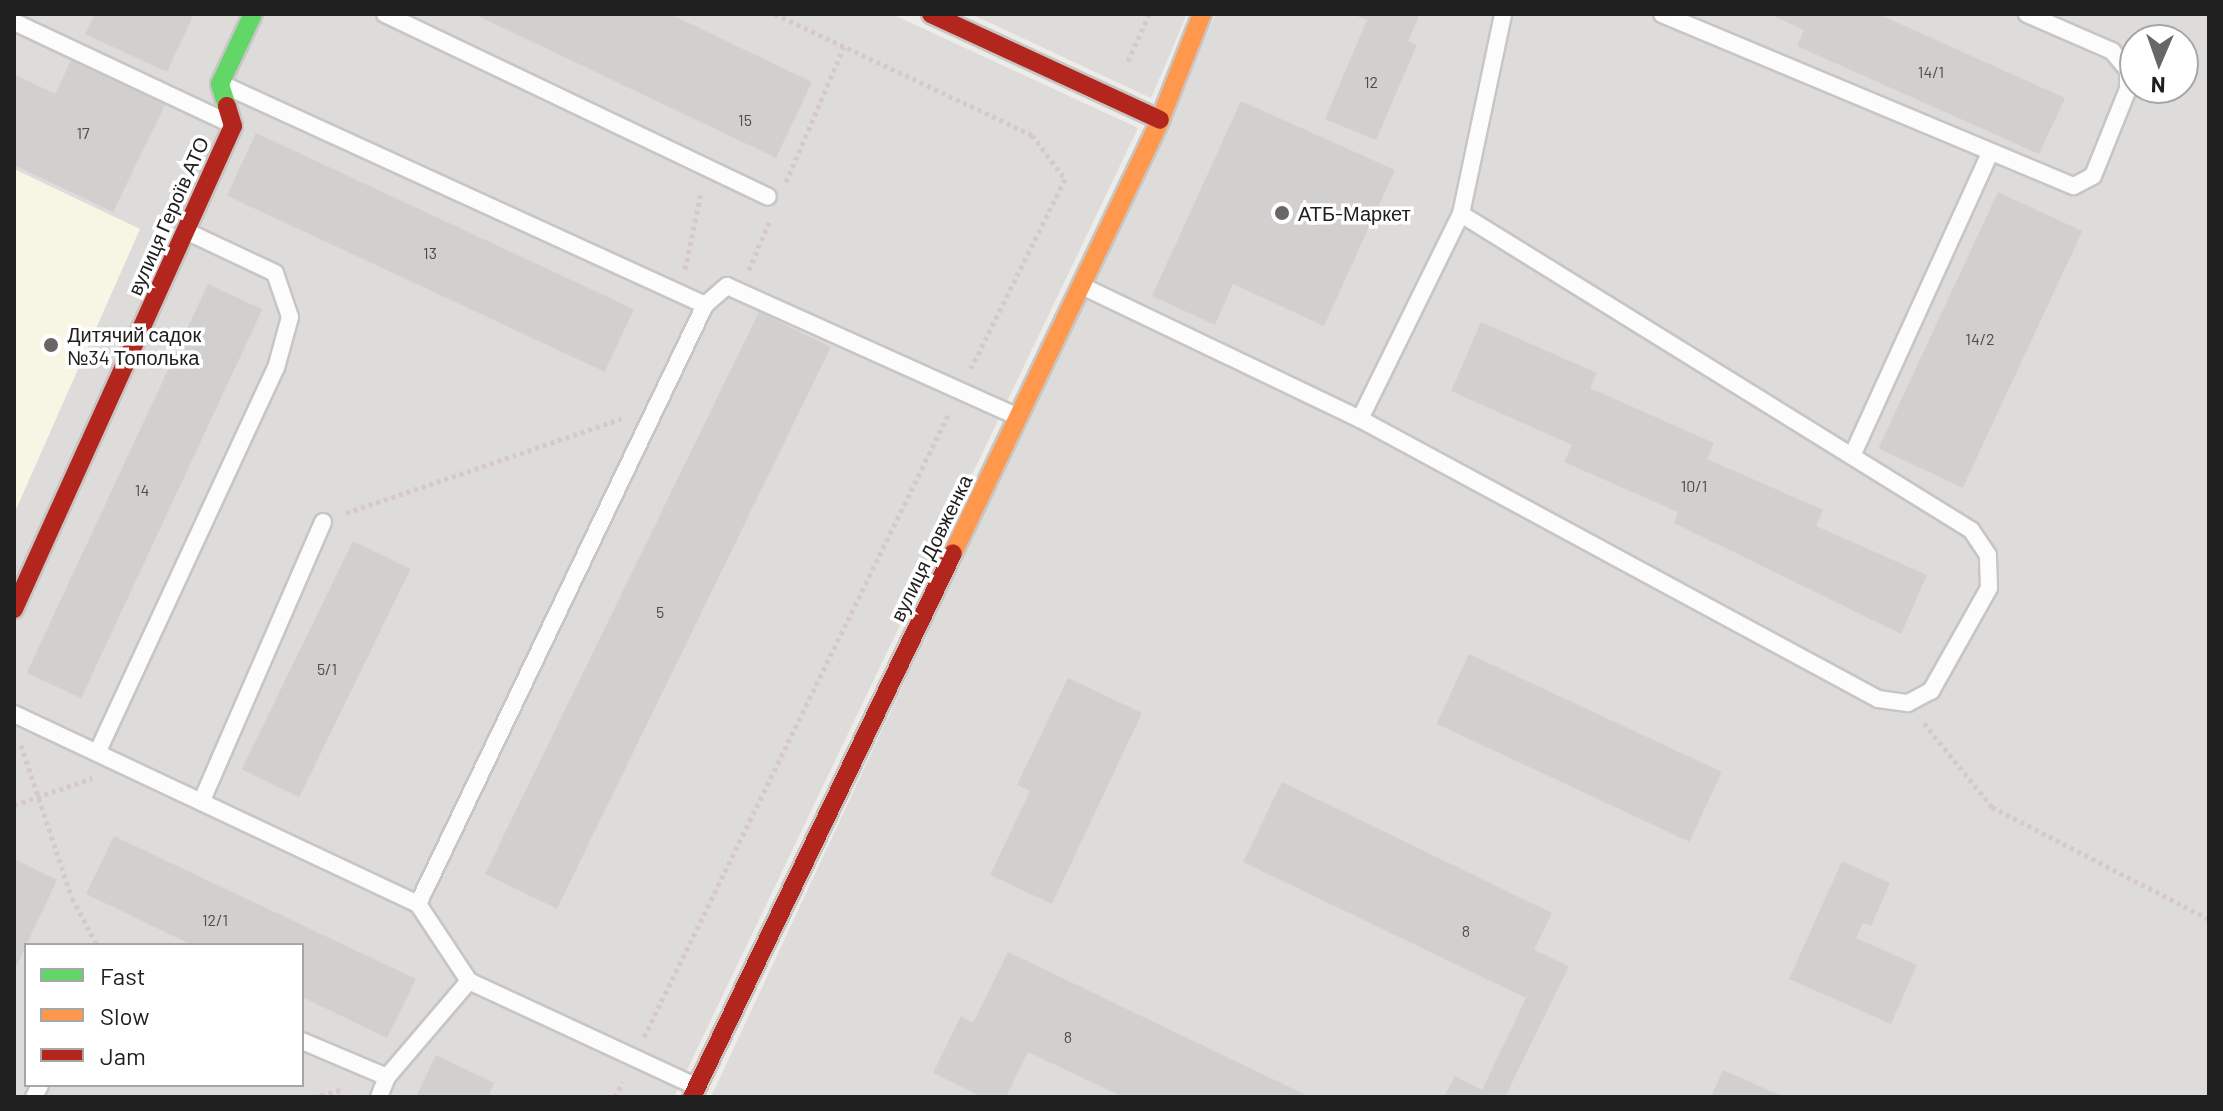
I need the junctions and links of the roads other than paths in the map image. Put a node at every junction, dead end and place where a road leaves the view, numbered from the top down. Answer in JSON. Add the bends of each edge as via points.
{"nodes":[{"id":1,"x":253,"y":14,"type":"edge"},
{"id":2,"x":385,"y":14,"type":"edge"},
{"id":3,"x":931,"y":14,"type":"edge"},
{"id":4,"x":1202,"y":14,"type":"edge"},
{"id":5,"x":1503,"y":14,"type":"edge"},
{"id":6,"x":1662,"y":14,"type":"edge"},
{"id":7,"x":2027,"y":14,"type":"edge"},
{"id":8,"x":14,"y":22,"type":"edge"},
{"id":9,"x":220,"y":84,"type":"junction"},
{"id":10,"x":1160,"y":120,"type":"junction"},
{"id":11,"x":233,"y":126,"type":"junction"},
{"id":12,"x":1989,"y":155,"type":"junction"},
{"id":13,"x":774,"y":202,"type":"road end"},
{"id":14,"x":1461,"y":214,"type":"junction"},
{"id":15,"x":185,"y":231,"type":"junction"},
{"id":16,"x":1080,"y":286,"type":"junction"},
{"id":17,"x":705,"y":305,"type":"junction"},
{"id":18,"x":1018,"y":417,"type":"junction"},
{"id":19,"x":1360,"y":419,"type":"junction"},
{"id":20,"x":1852,"y":456,"type":"junction"},
{"id":21,"x":323,"y":522,"type":"road end"},
{"id":22,"x":14,"y":609,"type":"edge"},
{"id":23,"x":14,"y":714,"type":"edge"},
{"id":24,"x":98,"y":751,"type":"junction"},
{"id":25,"x":203,"y":798,"type":"junction"},
{"id":26,"x":418,"y":904,"type":"junction"},
{"id":27,"x":469,"y":981,"type":"junction"},
{"id":28,"x":304,"y":1042,"type":"edge"},
{"id":29,"x":387,"y":1077,"type":"junction"},
{"id":30,"x":694,"y":1092,"type":"edge"},
{"id":31,"x":379,"y":1097,"type":"edge"}],
"edges":[{"from":1,"to":9,"type":"street"},
{"from":2,"to":13,"type":"lane"},
{"from":3,"to":10,"type":"street"},
{"from":4,"to":10,"type":"street","name":"вулиця Довженка"},
{"from":5,"to":14,"type":"lane"},
{"from":6,"to":12,"type":"lane"},
{"from":7,"to":12,"type":"lane","via":[[2112,51],[2128,70],[2128,89],[2093,176],[2074,186]]},
{"from":8,"to":11,"type":"lane"},
{"from":9,"to":11,"type":"street","name":"вулиця Героїв АТО"},
{"from":9,"to":17,"type":"lane"},
{"from":10,"to":16,"type":"street","name":"вулиця Довженка"},
{"from":11,"to":15,"type":"street","name":"вулиця Героїв АТО"},
{"from":12,"to":20,"type":"lane"},
{"from":14,"to":19,"type":"lane"},
{"from":14,"to":20,"type":"lane"},
{"from":15,"to":22,"type":"street","name":"вулиця Героїв АТО"},
{"from":15,"to":24,"type":"lane","via":[[275,273],[290,317],[276,368]]},
{"from":16,"to":18,"type":"street","name":"вулиця Довженка"},
{"from":16,"to":19,"type":"lane"},
{"from":17,"to":18,"type":"lane","via":[[727,286]]},
{"from":17,"to":26,"type":"lane"},
{"from":18,"to":30,"type":"street","name":"вулиця Довженка"},
{"from":19,"to":20,"type":"lane","via":[[1878,699],[1908,703],[1931,691],[1989,588],[1988,555],[1971,530]]},
{"from":21,"to":25,"type":"lane"},
{"from":23,"to":24,"type":"lane"},
{"from":24,"to":25,"type":"lane"},
{"from":25,"to":26,"type":"lane"},
{"from":26,"to":27,"type":"lane"},
{"from":27,"to":29,"type":"lane"},
{"from":27,"to":30,"type":"lane"},
{"from":28,"to":29,"type":"lane"},
{"from":29,"to":31,"type":"lane"}]}
